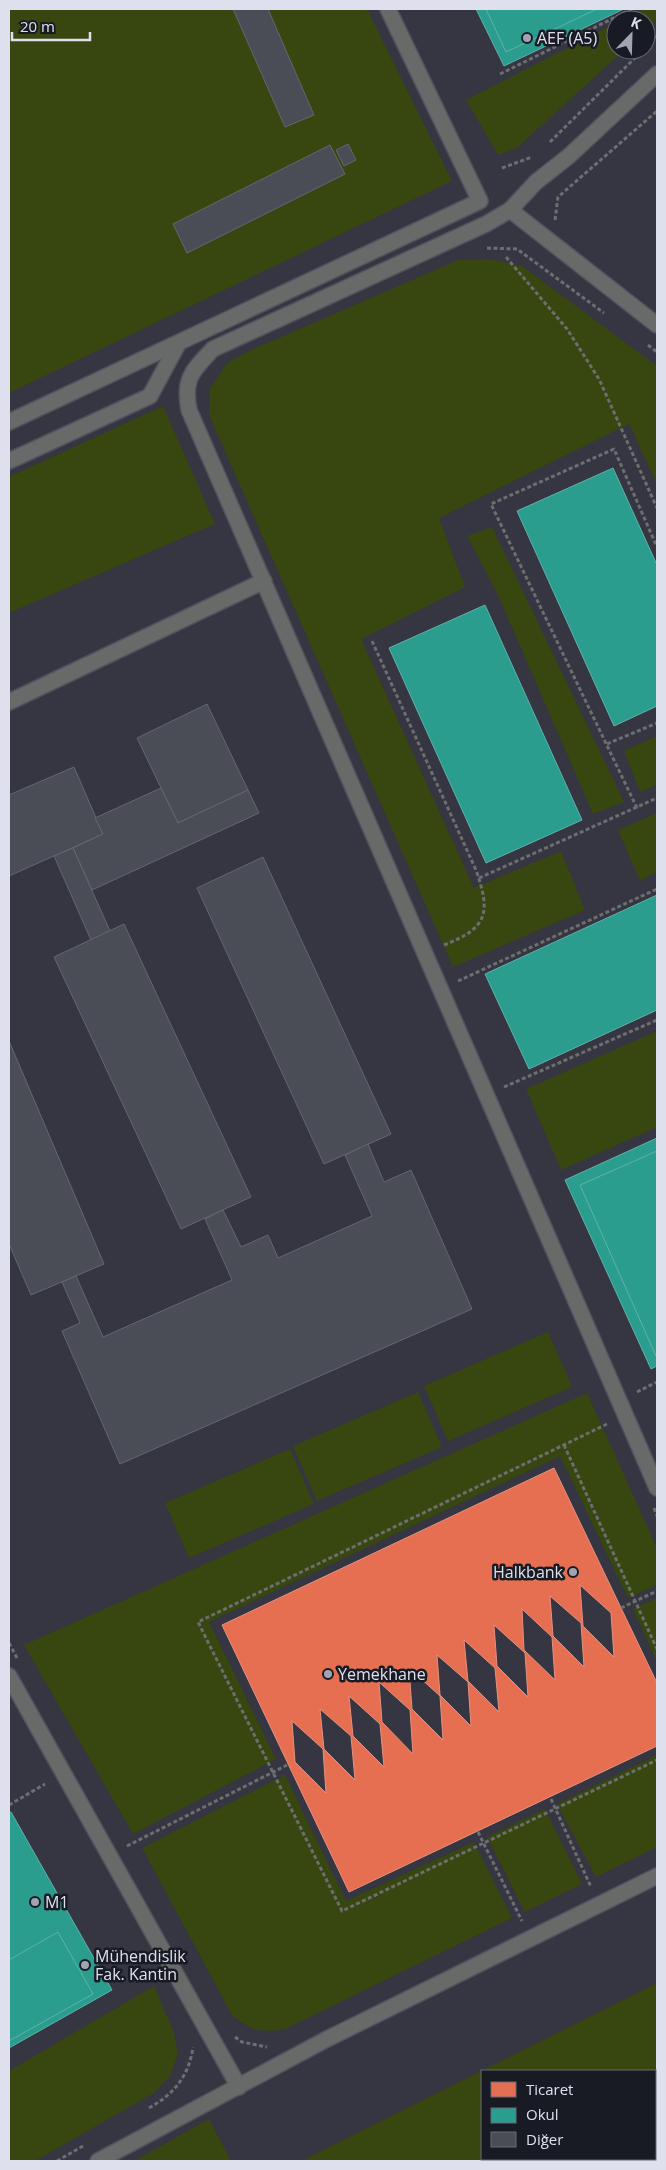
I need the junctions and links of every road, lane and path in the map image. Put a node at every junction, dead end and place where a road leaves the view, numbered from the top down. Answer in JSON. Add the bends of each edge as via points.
{"nodes":[{"id":1,"x":388,"y":9,"type":"edge"},
{"id":2,"x":632,"y":9,"type":"edge"},
{"id":3,"x":633,"y":60,"type":"edge"},
{"id":4,"x":500,"y":74,"type":"dead end"},
{"id":5,"x":657,"y":74,"type":"edge"},
{"id":6,"x":657,"y":111,"type":"edge"},
{"id":7,"x":545,"y":146,"type":"dead end"},
{"id":8,"x":538,"y":152,"type":"dead end"},
{"id":9,"x":502,"y":168,"type":"dead end"},
{"id":10,"x":510,"y":210,"type":"junction"},
{"id":11,"x":555,"y":225,"type":"dead end"},
{"id":12,"x":484,"y":249,"type":"dead end"},
{"id":13,"x":506,"y":257,"type":"dead end"},
{"id":14,"x":610,"y":317,"type":"dead end"},
{"id":15,"x":657,"y":325,"type":"edge"},
{"id":16,"x":642,"y":340,"type":"dead end"},
{"id":17,"x":178,"y":344,"type":"junction"},
{"id":18,"x":657,"y":352,"type":"edge"},
{"id":19,"x":9,"y":422,"type":"edge"},
{"id":20,"x":9,"y":461,"type":"edge"},
{"id":21,"x":655,"y":497,"type":"edge"},
{"id":22,"x":657,"y":508,"type":"edge"},
{"id":23,"x":657,"y":547,"type":"edge"},
{"id":24,"x":264,"y":581,"type":"junction"},
{"id":25,"x":372,"y":640,"type":"dead end"},
{"id":26,"x":9,"y":702,"type":"edge"},
{"id":27,"x":657,"y":723,"type":"edge"},
{"id":28,"x":607,"y":744,"type":"junction"},
{"id":29,"x":657,"y":798,"type":"edge"},
{"id":30,"x":637,"y":808,"type":"junction"},
{"id":31,"x":479,"y":878,"type":"junction"},
{"id":32,"x":657,"y":889,"type":"edge"},
{"id":33,"x":425,"y":953,"type":"junction"},
{"id":34,"x":455,"y":982,"type":"dead end"},
{"id":35,"x":657,"y":1020,"type":"edge"},
{"id":36,"x":502,"y":1088,"type":"dead end"},
{"id":37,"x":657,"y":1382,"type":"edge"},
{"id":38,"x":636,"y":1392,"type":"dead end"},
{"id":39,"x":607,"y":1424,"type":"dead end"},
{"id":40,"x":564,"y":1445,"type":"junction"},
{"id":41,"x":657,"y":1488,"type":"edge"},
{"id":42,"x":657,"y":1591,"type":"edge"},
{"id":43,"x":635,"y":1601,"type":"junction"},
{"id":44,"x":621,"y":1608,"type":"dead end"},
{"id":45,"x":9,"y":1643,"type":"edge"},
{"id":46,"x":657,"y":1649,"type":"edge"},
{"id":47,"x":18,"y":1660,"type":"dead end"},
{"id":48,"x":9,"y":1676,"type":"edge"},
{"id":49,"x":657,"y":1760,"type":"edge"},
{"id":50,"x":289,"y":1764,"type":"dead end"},
{"id":51,"x":272,"y":1773,"type":"junction"},
{"id":52,"x":46,"y":1784,"type":"dead end"},
{"id":53,"x":550,"y":1798,"type":"dead end"},
{"id":54,"x":9,"y":1805,"type":"edge"},
{"id":55,"x":556,"y":1809,"type":"junction"},
{"id":56,"x":478,"y":1832,"type":"dead end"},
{"id":57,"x":483,"y":1844,"type":"junction"},
{"id":58,"x":127,"y":1846,"type":"dead end"},
{"id":59,"x":657,"y":1876,"type":"edge"},
{"id":60,"x":591,"y":1887,"type":"dead end"},
{"id":61,"x":522,"y":1922,"type":"dead end"},
{"id":62,"x":234,"y":2036,"type":"dead end"},
{"id":63,"x":194,"y":2041,"type":"dead end"},
{"id":64,"x":269,"y":2048,"type":"dead end"},
{"id":65,"x":239,"y":2087,"type":"junction"},
{"id":66,"x":148,"y":2109,"type":"dead end"},
{"id":67,"x":90,"y":2142,"type":"dead end"},
{"id":68,"x":57,"y":2161,"type":"edge"},
{"id":69,"x":98,"y":2161,"type":"edge"}],
"edges":[{"from":1,"to":17,"type":"lane","via":[[480,201]]},
{"from":2,"to":4,"type":"path"},
{"from":3,"to":7,"type":"path"},
{"from":5,"to":10,"type":"lane","via":[[569,156],[536,182]]},
{"from":6,"to":11,"type":"path","via":[[558,197]]},
{"from":8,"to":9,"type":"path"},
{"from":10,"to":15,"type":"lane"},
{"from":10,"to":24,"type":"lane","via":[[486,224],[213,349],[196,368],[186,391],[189,410]]},
{"from":12,"to":14,"type":"path","via":[[517,249]]},
{"from":13,"to":21,"type":"path","via":[[566,328],[599,379]]},
{"from":16,"to":18,"type":"path"},
{"from":17,"to":19,"type":"lane"},
{"from":17,"to":20,"type":"lane","via":[[150,396]]},
{"from":21,"to":22,"type":"path"},
{"from":23,"to":28,"type":"path","via":[[614,449],[491,504]]},
{"from":24,"to":26,"type":"lane"},
{"from":24,"to":33,"type":"lane"},
{"from":25,"to":31,"type":"path"},
{"from":27,"to":28,"type":"path"},
{"from":28,"to":30,"type":"path"},
{"from":29,"to":30,"type":"path"},
{"from":30,"to":31,"type":"path"},
{"from":31,"to":33,"type":"path","via":[[486,902],[477,926],[465,937]]},
{"from":32,"to":34,"type":"path"},
{"from":33,"to":41,"type":"lane"},
{"from":35,"to":36,"type":"path"},
{"from":37,"to":38,"type":"path"},
{"from":39,"to":40,"type":"path"},
{"from":40,"to":43,"type":"path"},
{"from":40,"to":51,"type":"path","via":[[198,1622]]},
{"from":42,"to":43,"type":"path"},
{"from":43,"to":44,"type":"path"},
{"from":43,"to":46,"type":"path"},
{"from":45,"to":47,"type":"path"},
{"from":48,"to":65,"type":"lane"},
{"from":49,"to":55,"type":"path"},
{"from":50,"to":51,"type":"path"},
{"from":51,"to":57,"type":"path","via":[[342,1911]]},
{"from":51,"to":58,"type":"path"},
{"from":52,"to":54,"type":"path"},
{"from":53,"to":55,"type":"path"},
{"from":55,"to":57,"type":"path"},
{"from":55,"to":60,"type":"path"},
{"from":56,"to":57,"type":"path"},
{"from":57,"to":61,"type":"path"},
{"from":59,"to":65,"type":"lane","via":[[327,2039]]},
{"from":62,"to":64,"type":"path","via":[[242,2042]]},
{"from":63,"to":66,"type":"path","via":[[191,2064],[180,2083]]},
{"from":65,"to":69,"type":"lane"},
{"from":67,"to":68,"type":"path"}]}
